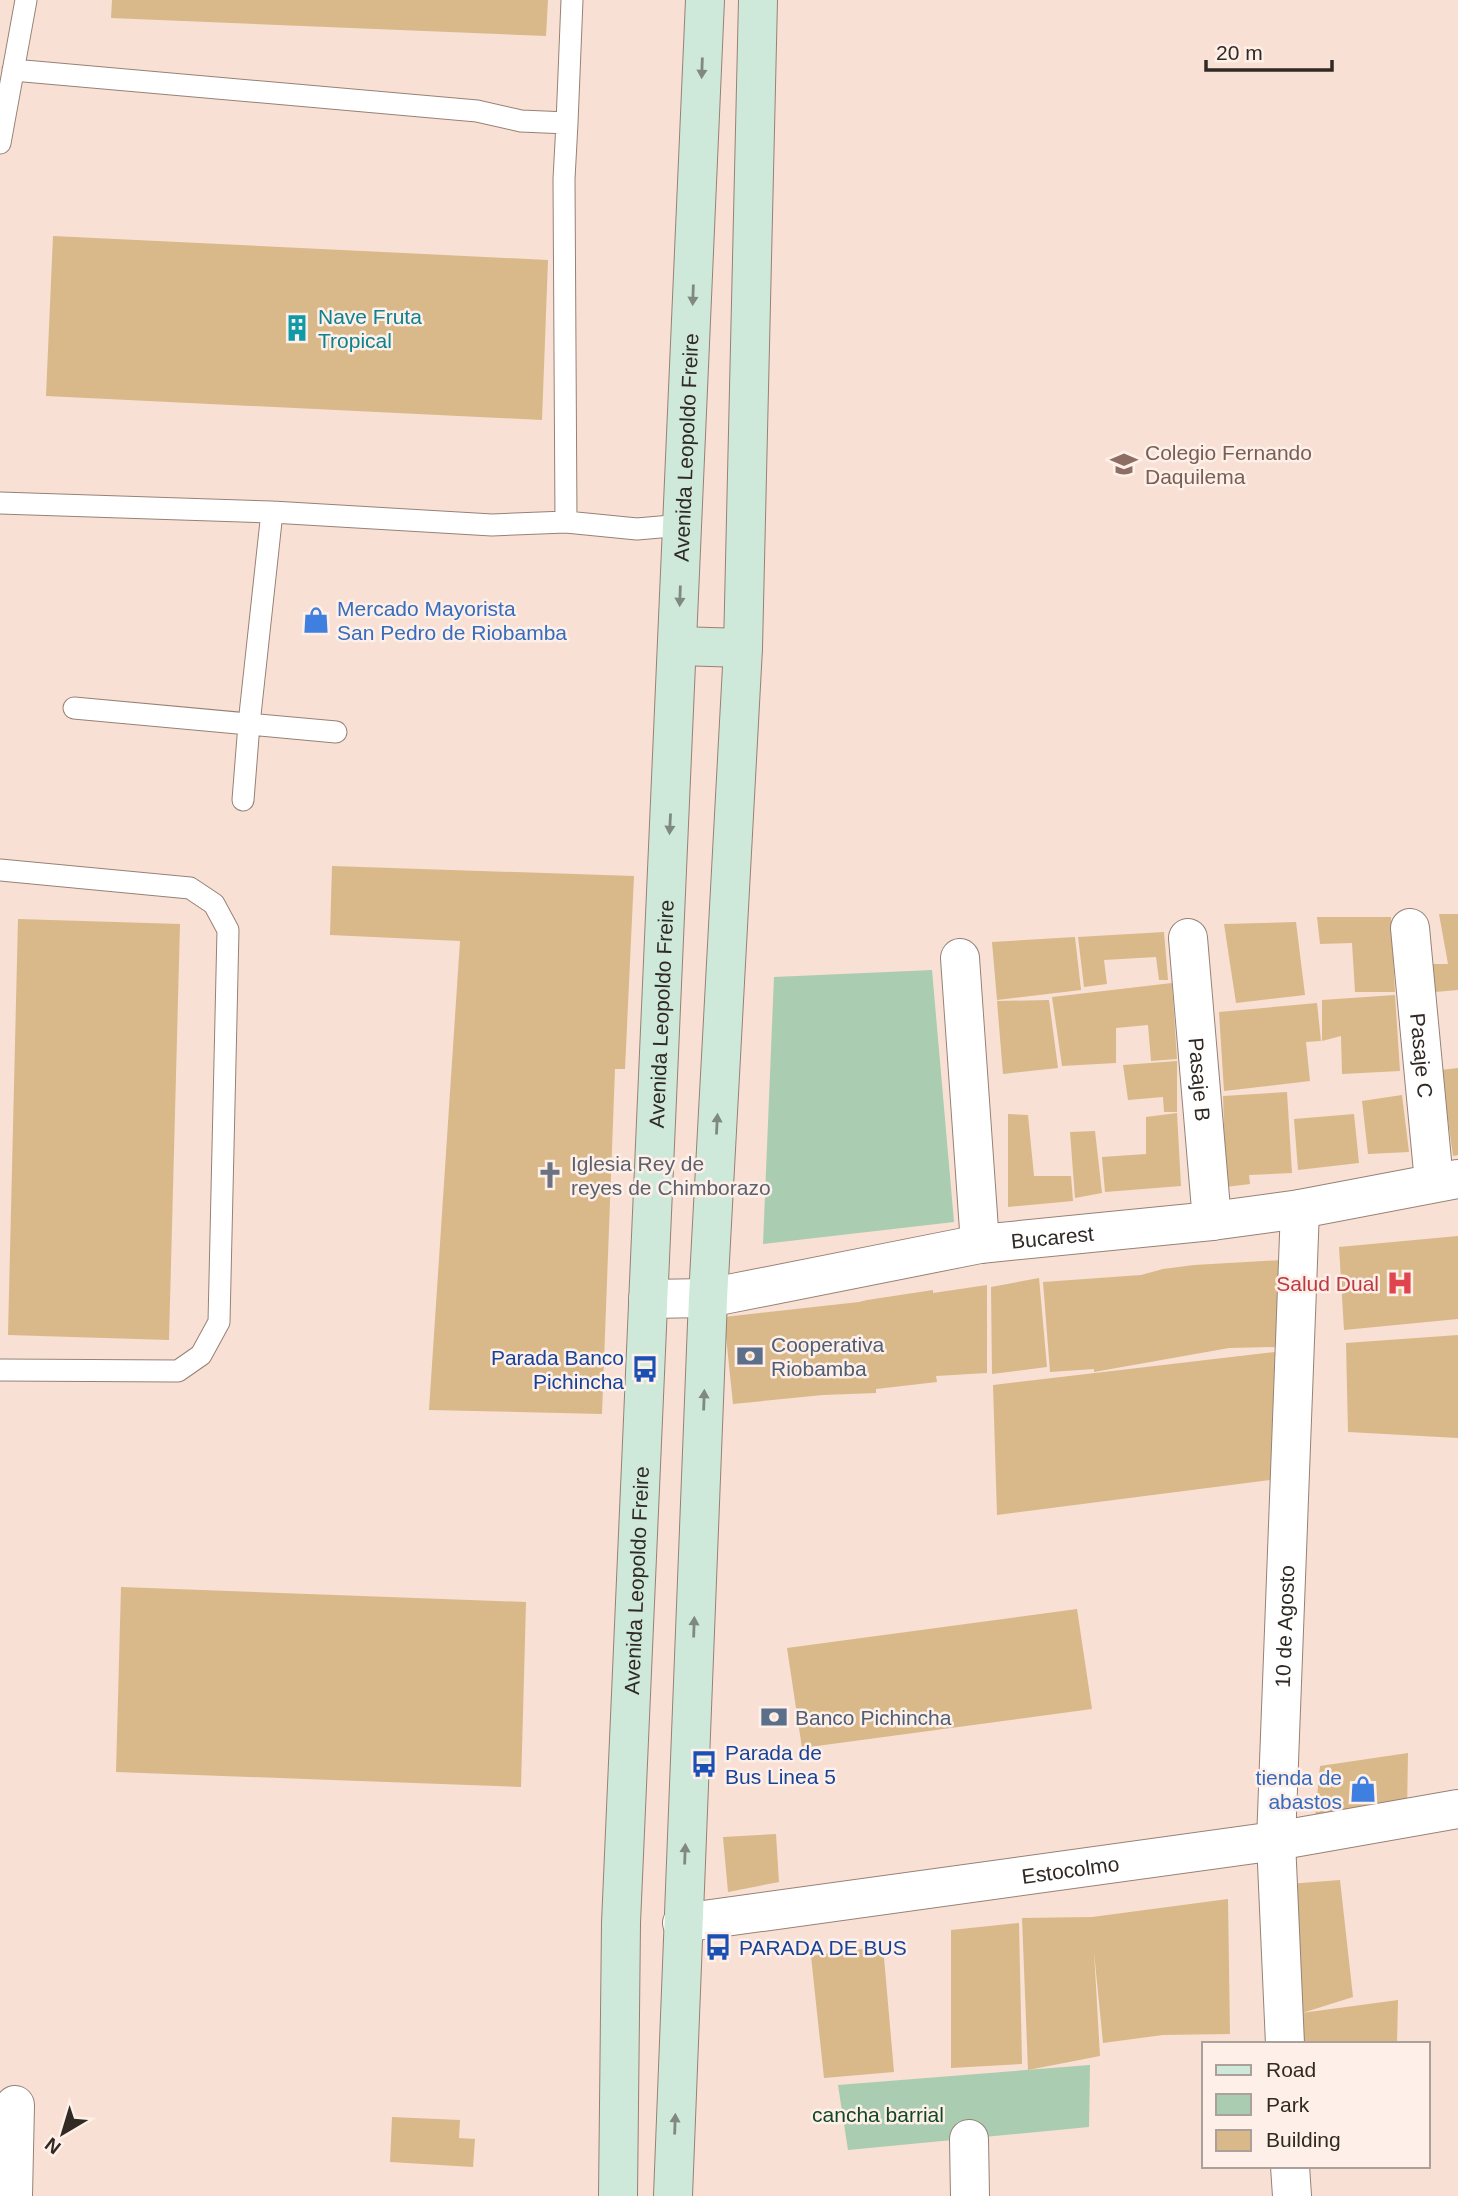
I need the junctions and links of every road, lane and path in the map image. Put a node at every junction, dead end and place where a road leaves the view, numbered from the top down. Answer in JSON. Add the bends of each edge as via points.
{"nodes":[{"id":1,"x":26,"y":0,"type":"edge"},
{"id":2,"x":572,"y":0,"type":"edge"},
{"id":3,"x":705,"y":0,"type":"edge"},
{"id":4,"x":758,"y":0,"type":"edge"},
{"id":5,"x":13,"y":70,"type":"junction"},
{"id":6,"x":567,"y":123,"type":"junction"},
{"id":7,"x":0,"y":143,"type":"edge"},
{"id":8,"x":0,"y":503,"type":"edge"},
{"id":9,"x":272,"y":512,"type":"junction"},
{"id":10,"x":566,"y":522,"type":"junction"},
{"id":11,"x":683,"y":525,"type":"junction"},
{"id":12,"x":678,"y":646,"type":"junction"},
{"id":13,"x":743,"y":648,"type":"junction"},
{"id":14,"x":75,"y":708,"type":"dead end"},
{"id":15,"x":249,"y":724,"type":"junction"},
{"id":16,"x":336,"y":732,"type":"dead end"},
{"id":17,"x":243,"y":800,"type":"dead end"},
{"id":18,"x":0,"y":870,"type":"edge"},
{"id":19,"x":1410,"y":928,"type":"dead end"},
{"id":20,"x":1188,"y":938,"type":"dead end"},
{"id":21,"x":960,"y":958,"type":"dead end"},
{"id":22,"x":1446,"y":1181,"type":"edge"},
{"id":23,"x":1300,"y":1209,"type":"junction"},
{"id":24,"x":1212,"y":1221,"type":"junction"},
{"id":25,"x":980,"y":1244,"type":"junction"},
{"id":26,"x":708,"y":1298,"type":"junction"},
{"id":27,"x":648,"y":1299,"type":"junction"},
{"id":28,"x":0,"y":1370,"type":"edge"},
{"id":29,"x":1458,"y":1809,"type":"edge"},
{"id":30,"x":1276,"y":1841,"type":"junction"},
{"id":31,"x":682,"y":1923,"type":"junction"},
{"id":32,"x":1285,"y":2042,"type":"edge"},
{"id":33,"x":15,"y":2105,"type":"dead end"},
{"id":34,"x":969,"y":2139,"type":"dead end"},
{"id":35,"x":1290,"y":2168,"type":"edge"},
{"id":36,"x":13,"y":2196,"type":"edge"},
{"id":37,"x":618,"y":2196,"type":"edge"},
{"id":38,"x":673,"y":2196,"type":"edge"},
{"id":39,"x":970,"y":2196,"type":"edge"},
{"id":40,"x":1292,"y":2196,"type":"edge"}],
"edges":[{"from":1,"to":5,"type":"lane"},
{"from":2,"to":6,"type":"lane"},
{"from":3,"to":11,"type":"main road","name":"Avenida Leopoldo Freire","one_way":true},
{"from":4,"to":13,"type":"main road"},
{"from":5,"to":6,"type":"lane"},
{"from":5,"to":7,"type":"lane"},
{"from":6,"to":10,"type":"lane"},
{"from":8,"to":9,"type":"lane"},
{"from":9,"to":10,"type":"lane","via":[[492,525]]},
{"from":9,"to":15,"type":"lane"},
{"from":10,"to":11,"type":"lane","via":[[637,529]]},
{"from":11,"to":12,"type":"main road","name":"Avenida Leopoldo Freire","one_way":true},
{"from":12,"to":13,"type":"main road"},
{"from":12,"to":27,"type":"main road","name":"Avenida Leopoldo Freire","one_way":true},
{"from":26,"to":13,"type":"main road","one_way":true},
{"from":14,"to":15,"type":"lane"},
{"from":15,"to":16,"type":"lane"},
{"from":15,"to":17,"type":"lane"},
{"from":18,"to":28,"type":"lane","via":[[190,888],[214,904],[228,930],[219,1322],[201,1354],[178,1371]]},
{"from":19,"to":22,"type":"street","name":"Pasaje C"},
{"from":20,"to":24,"type":"street","name":"Pasaje B"},
{"from":21,"to":25,"type":"street"},
{"from":22,"to":23,"type":"street","name":"Bucarest"},
{"from":23,"to":24,"type":"street","name":"Bucarest"},
{"from":23,"to":30,"type":"street","name":"10 de Agosto"},
{"from":24,"to":25,"type":"street","name":"Bucarest"},
{"from":25,"to":26,"type":"street","name":"Bucarest"},
{"from":26,"to":27,"type":"street","name":"Bucarest"},
{"from":31,"to":26,"type":"main road","one_way":true},
{"from":27,"to":37,"type":"main road","name":"Avenida Leopoldo Freire","via":[[621,1923]]},
{"from":29,"to":30,"type":"street","name":"Estocolmo"},
{"from":30,"to":31,"type":"street","name":"Estocolmo"},
{"from":30,"to":32,"type":"street","name":"10 de Agosto"},
{"from":38,"to":31,"type":"main road","one_way":true},
{"from":33,"to":36,"type":"street"},
{"from":34,"to":39,"type":"street"},
{"from":35,"to":40,"type":"street"}]}
